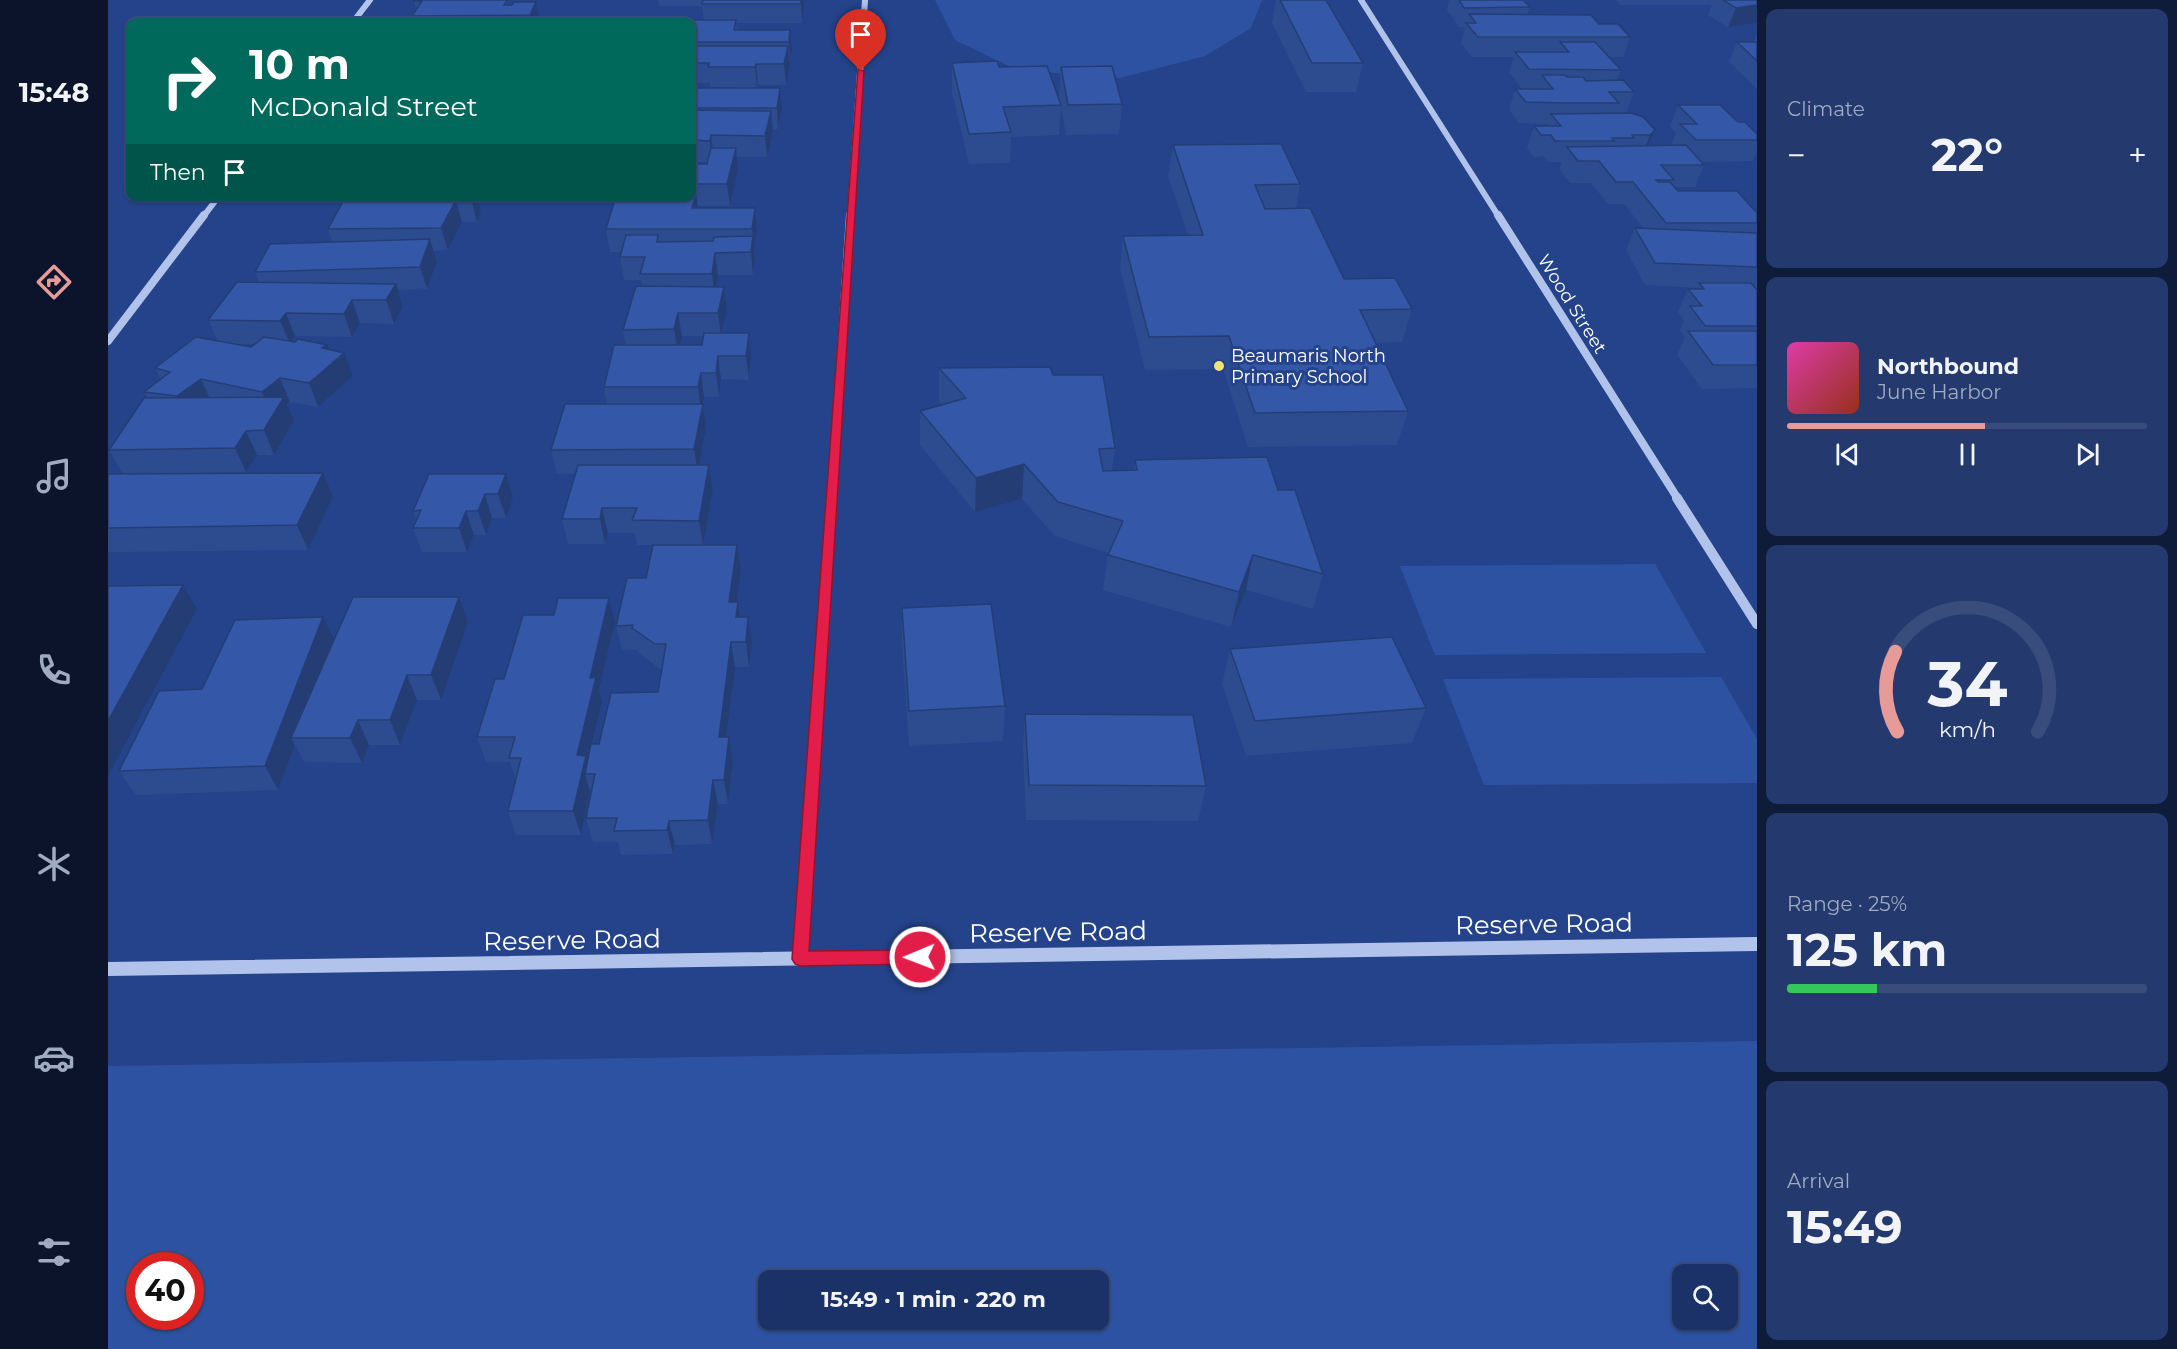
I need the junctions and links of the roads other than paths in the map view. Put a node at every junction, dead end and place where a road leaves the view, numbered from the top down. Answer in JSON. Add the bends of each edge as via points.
{"nodes":[{"id":1,"x":370,"y":0,"type":"edge"},
{"id":2,"x":865,"y":0,"type":"edge"},
{"id":3,"x":1361,"y":0,"type":"edge"},
{"id":4,"x":356,"y":18,"type":"edge"},
{"id":5,"x":215,"y":201,"type":"edge"},
{"id":6,"x":108,"y":341,"type":"edge"},
{"id":7,"x":1757,"y":624,"type":"edge"},
{"id":8,"x":1757,"y":944,"type":"edge"},
{"id":9,"x":800,"y":959,"type":"junction"},
{"id":10,"x":108,"y":969,"type":"edge"}],
"edges":[{"from":1,"to":4,"type":"street"},
{"from":2,"to":9,"type":"street"},
{"from":3,"to":7,"type":"street","name":"Wood Street"},
{"from":5,"to":6,"type":"street"},
{"from":8,"to":9,"type":"street","name":"Reserve Road"},
{"from":9,"to":10,"type":"street","name":"Reserve Road"}]}
